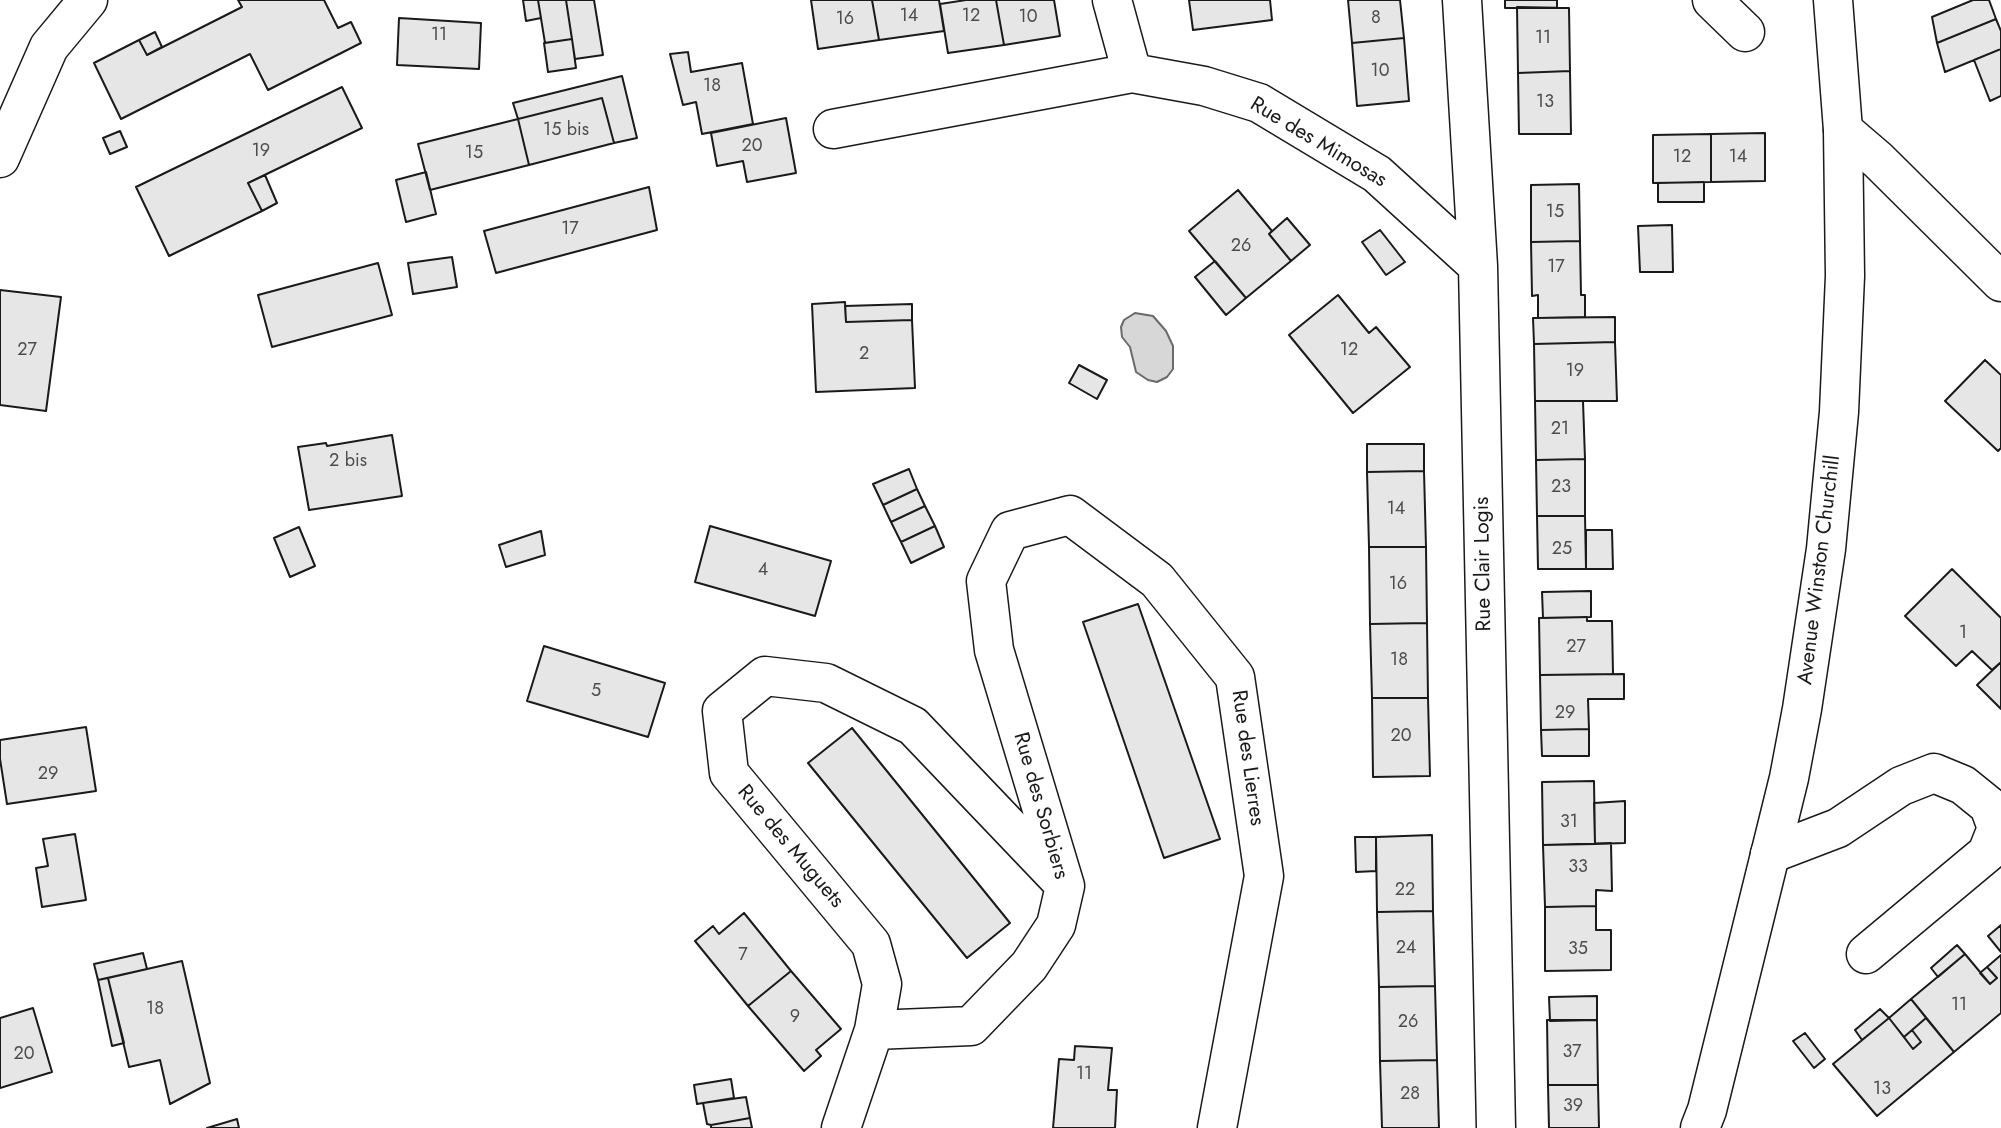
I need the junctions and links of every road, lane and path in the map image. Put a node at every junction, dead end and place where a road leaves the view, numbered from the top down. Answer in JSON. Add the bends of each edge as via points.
{"nodes":[{"id":1,"x":88,"y":0,"type":"edge"},
{"id":2,"x":1112,"y":0,"type":"edge"},
{"id":3,"x":1462,"y":0,"type":"edge"},
{"id":4,"x":1712,"y":0,"type":"edge"},
{"id":5,"x":1833,"y":0,"type":"edge"},
{"id":6,"x":1745,"y":32,"type":"dead end"},
{"id":7,"x":1132,"y":73,"type":"junction"},
{"id":8,"x":833,"y":130,"type":"dead end"},
{"id":9,"x":1843,"y":131,"type":"junction"},
{"id":10,"x":0,"y":158,"type":"edge"},
{"id":11,"x":1478,"y":266,"type":"junction"},
{"id":12,"x":2001,"y":282,"type":"edge"},
{"id":13,"x":1010,"y":530,"type":"joint"},
{"id":14,"x":1770,"y":854,"type":"junction"},
{"id":15,"x":1065,"y":886,"type":"junction"},
{"id":16,"x":1866,"y":954,"type":"dead end"},
{"id":17,"x":874,"y":1030,"type":"junction"},
{"id":18,"x":1706,"y":1122,"type":"edge"},
{"id":19,"x":841,"y":1128,"type":"edge"},
{"id":20,"x":1217,"y":1128,"type":"edge"},
{"id":21,"x":1496,"y":1128,"type":"edge"}],
"edges":[{"from":1,"to":10,"type":"street","via":[[49,47]]},
{"from":2,"to":7,"type":"street"},
{"from":3,"to":11,"type":"street","name":"Rue Clair Logis"},
{"from":4,"to":6,"type":"street"},
{"from":5,"to":9,"type":"street","name":"Avenue Winston Churchill"},
{"from":7,"to":8,"type":"street","name":"Rue des Mimosas"},
{"from":7,"to":11,"type":"street","name":"Rue des Mimosas","via":[[1204,86],[1259,103],[1377,174]]},
{"from":9,"to":12,"type":"street"},
{"from":9,"to":14,"type":"street","name":"Avenue Winston Churchill","via":[[1845,276],[1826,550],[1802,709]]},
{"from":11,"to":21,"type":"street","name":"Rue Clair Logis"},
{"from":13,"to":15,"type":"street","name":"Rue des Sorbiers","via":[[986,582],[994,650]]},
{"from":13,"to":20,"type":"street","name":"Rue des Lierres","via":[[1070,515],[1157,580],[1235,677],[1264,876]]},
{"from":14,"to":16,"type":"street","via":[[1838,828],[1901,786],[1934,773],[1963,785],[1989,806],[1997,828],[1987,853]]},
{"from":14,"to":18,"type":"street","name":"Avenue Winston Churchill"},
{"from":15,"to":17,"type":"street","name":"Rue des Sorbiers","via":[[1056,925],[1029,966],[971,1026]]},
{"from":15,"to":17,"type":"street","name":"Rue des Muguets","via":[[913,726],[826,683],[765,676],[722,711],[729,773],[871,944],[882,984]]},
{"from":17,"to":19,"type":"street"}]}
